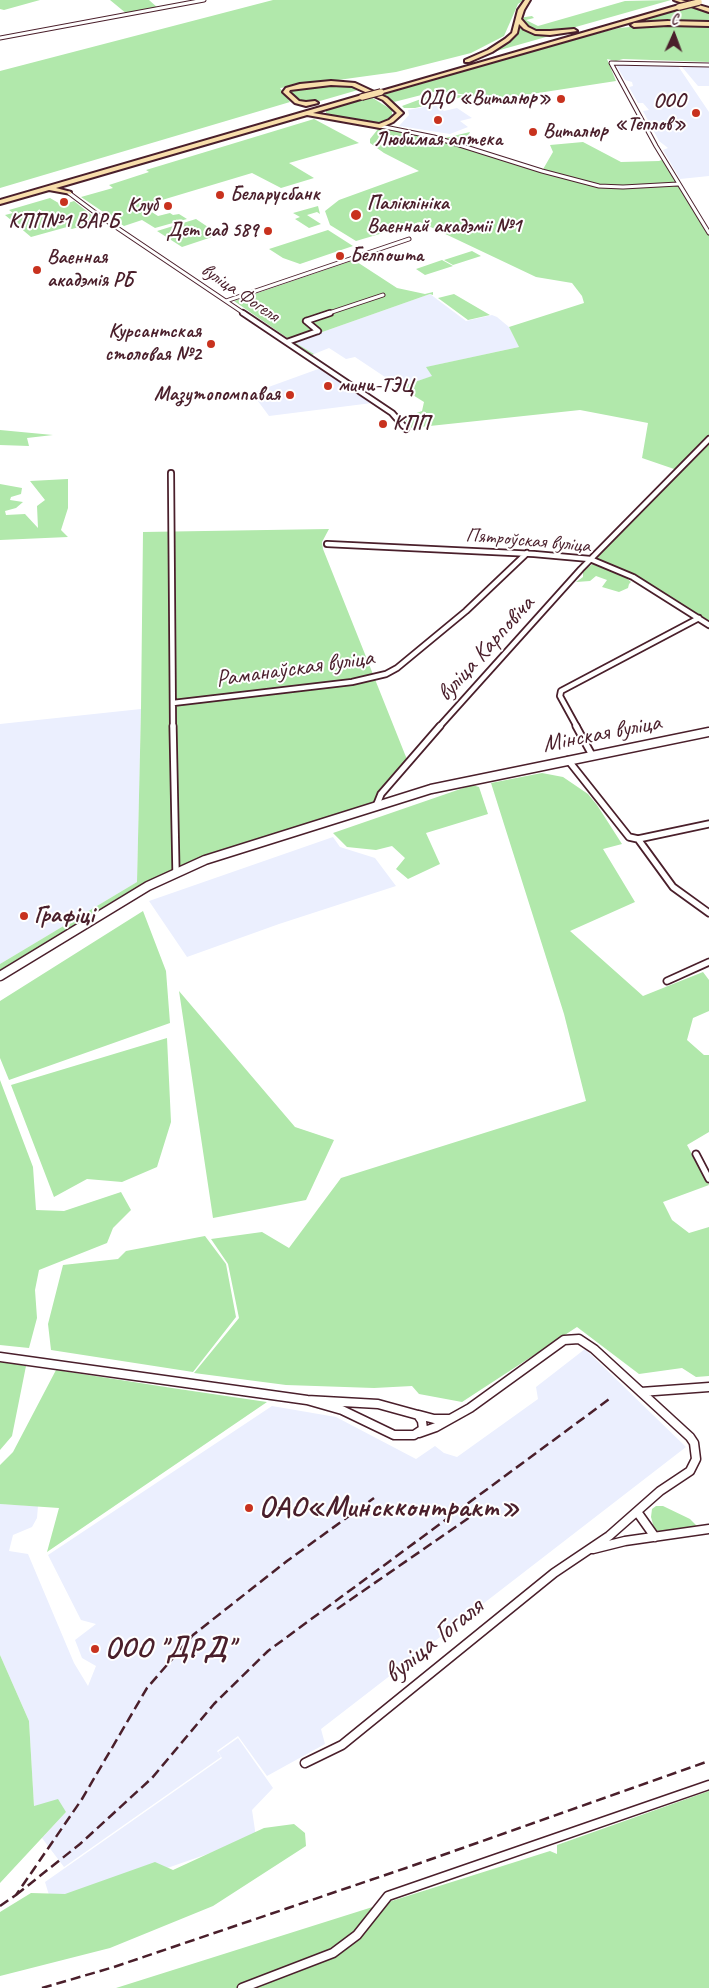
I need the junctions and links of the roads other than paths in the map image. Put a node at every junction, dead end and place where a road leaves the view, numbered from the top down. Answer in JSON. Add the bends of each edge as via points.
{"nodes":[{"id":1,"x":204,"y":0,"type":"edge"},
{"id":2,"x":528,"y":0,"type":"edge"},
{"id":3,"x":676,"y":0,"type":"edge"},
{"id":4,"x":683,"y":0,"type":"edge"},
{"id":5,"x":701,"y":1,"type":"edge"},
{"id":6,"x":709,"y":10,"type":"edge"},
{"id":7,"x":518,"y":19,"type":"junction"},
{"id":8,"x":709,"y":23,"type":"edge"},
{"id":9,"x":574,"y":31,"type":"junction"},
{"id":10,"x":588,"y":33,"type":"junction"},
{"id":11,"x":0,"y":38,"type":"edge"},
{"id":12,"x":467,"y":61,"type":"junction"},
{"id":13,"x":709,"y":65,"type":"edge"},
{"id":14,"x":297,"y":102,"type":"junction"},
{"id":15,"x":315,"y":104,"type":"junction"},
{"id":16,"x":329,"y":106,"type":"junction"},
{"id":17,"x":293,"y":113,"type":"junction"},
{"id":18,"x":329,"y":116,"type":"junction"},
{"id":19,"x":380,"y":126,"type":"junction"},
{"id":20,"x":158,"y":154,"type":"junction"},
{"id":21,"x":74,"y":181,"type":"junction"},
{"id":22,"x":678,"y":184,"type":"junction"},
{"id":23,"x":40,"y":190,"type":"junction"},
{"id":24,"x":69,"y":193,"type":"junction"},
{"id":25,"x":0,"y":198,"type":"edge"},
{"id":26,"x":0,"y":202,"type":"edge"},
{"id":27,"x":709,"y":233,"type":"edge"},
{"id":28,"x":409,"y":239,"type":"dead end"},
{"id":29,"x":383,"y":294,"type":"dead end"},
{"id":30,"x":226,"y":301,"type":"junction"},
{"id":31,"x":287,"y":342,"type":"junction"},
{"id":32,"x":406,"y":428,"type":"dead end"},
{"id":33,"x":709,"y":440,"type":"edge"},
{"id":34,"x":171,"y":473,"type":"dead end"},
{"id":35,"x":327,"y":544,"type":"dead end"},
{"id":36,"x":527,"y":553,"type":"junction"},
{"id":37,"x":590,"y":559,"type":"junction"},
{"id":38,"x":699,"y":618,"type":"junction"},
{"id":39,"x":709,"y":625,"type":"edge"},
{"id":40,"x":173,"y":703,"type":"junction"},
{"id":41,"x":709,"y":732,"type":"edge"},
{"id":42,"x":592,"y":755,"type":"junction"},
{"id":43,"x":568,"y":760,"type":"junction"},
{"id":44,"x":377,"y":804,"type":"junction"},
{"id":45,"x":709,"y":824,"type":"edge"},
{"id":46,"x":638,"y":839,"type":"junction"},
{"id":47,"x":176,"y":872,"type":"junction"},
{"id":48,"x":709,"y":913,"type":"edge"},
{"id":49,"x":709,"y":962,"type":"edge"},
{"id":50,"x":0,"y":976,"type":"edge"},
{"id":51,"x":667,"y":980,"type":"dead end"},
{"id":52,"x":696,"y":1154,"type":"dead end"},
{"id":53,"x":709,"y":1179,"type":"edge"},
{"id":54,"x":0,"y":1357,"type":"edge"},
{"id":55,"x":709,"y":1387,"type":"edge"},
{"id":56,"x":641,"y":1392,"type":"junction"},
{"id":57,"x":307,"y":1400,"type":"junction"},
{"id":58,"x":416,"y":1414,"type":"junction"},
{"id":59,"x":454,"y":1418,"type":"junction"},
{"id":60,"x":419,"y":1433,"type":"junction"},
{"id":61,"x":638,"y":1513,"type":"junction"},
{"id":62,"x":709,"y":1529,"type":"edge"},
{"id":63,"x":655,"y":1537,"type":"junction"},
{"id":64,"x":589,"y":1550,"type":"junction"},
{"id":65,"x":305,"y":1763,"type":"dead end"},
{"id":66,"x":709,"y":1785,"type":"edge"},
{"id":67,"x":242,"y":1988,"type":"edge"}],
"edges":[{"from":1,"to":11,"type":"street"},
{"from":2,"to":7,"type":"highway"},
{"from":3,"to":6,"type":"highway"},
{"from":4,"to":9,"type":"highway"},
{"from":5,"to":10,"type":"highway","bridge":true},
{"from":7,"to":9,"type":"highway","via":[[535,32]]},
{"from":7,"to":12,"type":"highway","via":[[514,33],[507,40]]},
{"from":8,"to":10,"type":"highway","via":[[640,25]]},
{"from":9,"to":12,"type":"highway"},
{"from":10,"to":16,"type":"highway","bridge":true},
{"from":12,"to":15,"type":"highway"},
{"from":13,"to":22,"type":"street","via":[[610,63]]},
{"from":14,"to":15,"type":"highway"},
{"from":14,"to":17,"type":"highway"},
{"from":14,"to":19,"type":"highway","via":[[286,94],[288,89],[339,83],[356,87],[400,111],[400,115]]},
{"from":15,"to":17,"type":"highway"},
{"from":16,"to":17,"type":"highway"},
{"from":16,"to":18,"type":"highway","via":[[323,112]]},
{"from":17,"to":18,"type":"highway"},
{"from":17,"to":20,"type":"highway"},
{"from":18,"to":19,"type":"highway"},
{"from":19,"to":22,"type":"street","via":[[434,137],[591,184],[624,188]]},
{"from":20,"to":21,"type":"highway"},
{"from":20,"to":25,"type":"highway"},
{"from":21,"to":23,"type":"highway"},
{"from":21,"to":24,"type":"highway","via":[[66,187]]},
{"from":22,"to":27,"type":"street"},
{"from":23,"to":24,"type":"highway"},
{"from":23,"to":26,"type":"highway"},
{"from":24,"to":30,"type":"street","name":"вуліца Фогеля"},
{"from":28,"to":30,"type":"street"},
{"from":29,"to":31,"type":"street","via":[[306,321],[318,331]]},
{"from":30,"to":31,"type":"street","name":"вуліца Фогеля"},
{"from":31,"to":32,"type":"street","name":"вуліца Фогеля","via":[[396,416]]},
{"from":33,"to":37,"type":"street","name":"вуліца Карповіча"},
{"from":34,"to":40,"type":"street"},
{"from":35,"to":36,"type":"street","name":"Пятроўская вуліца"},
{"from":36,"to":37,"type":"street","name":"Пятроўская вуліца"},
{"from":36,"to":40,"type":"street","name":"Раманаўская вуліца","via":[[466,611],[386,674],[352,682]]},
{"from":37,"to":38,"type":"street","name":"Пятроўская вуліца","via":[[633,577]]},
{"from":37,"to":44,"type":"street","name":"вуліца Карповіча","via":[[408,762],[381,794]]},
{"from":38,"to":39,"type":"street","name":"Пятроўская вуліца"},
{"from":38,"to":42,"type":"street","via":[[561,691],[560,696]]},
{"from":40,"to":47,"type":"street"},
{"from":41,"to":42,"type":"main road","name":"Мінская вуліца"},
{"from":42,"to":43,"type":"main road","name":"Мінская вуліца"},
{"from":43,"to":44,"type":"main road","name":"Мінская вуліца"},
{"from":43,"to":46,"type":"street","via":[[620,828]]},
{"from":44,"to":47,"type":"main road","name":"Мінская вуліца"},
{"from":45,"to":46,"type":"street"},
{"from":46,"to":48,"type":"street","via":[[673,887]]},
{"from":47,"to":50,"type":"main road","name":"Мінская вуліца"},
{"from":49,"to":51,"type":"street"},
{"from":52,"to":53,"type":"street"},
{"from":54,"to":57,"type":"street"},
{"from":55,"to":56,"type":"street"},
{"from":56,"to":59,"type":"street","name":"вуліца Гогаля","via":[[594,1349],[579,1339],[564,1340]]},
{"from":56,"to":61,"type":"street","name":"вуліца Гогаля","via":[[690,1438],[696,1452],[690,1471],[660,1491]]},
{"from":57,"to":58,"type":"street","via":[[378,1404]]},
{"from":57,"to":60,"type":"street","name":"вуліца Гогаля","via":[[342,1410],[394,1435]]},
{"from":58,"to":59,"type":"street","via":[[439,1419]]},
{"from":58,"to":60,"type":"street","via":[[423,1424]]},
{"from":59,"to":60,"type":"street","name":"вуліца Гогаля"},
{"from":61,"to":63,"type":"street"},
{"from":61,"to":64,"type":"street","name":"вуліца Гогаля"},
{"from":62,"to":63,"type":"street","name":"вуліца Гогаля"},
{"from":63,"to":64,"type":"street","name":"вуліца Гогаля"},
{"from":64,"to":65,"type":"street","name":"вуліца Гогаля","via":[[554,1573],[342,1745]]},
{"from":66,"to":67,"type":"street","via":[[388,1896],[356,1935],[333,1953]]}]}
